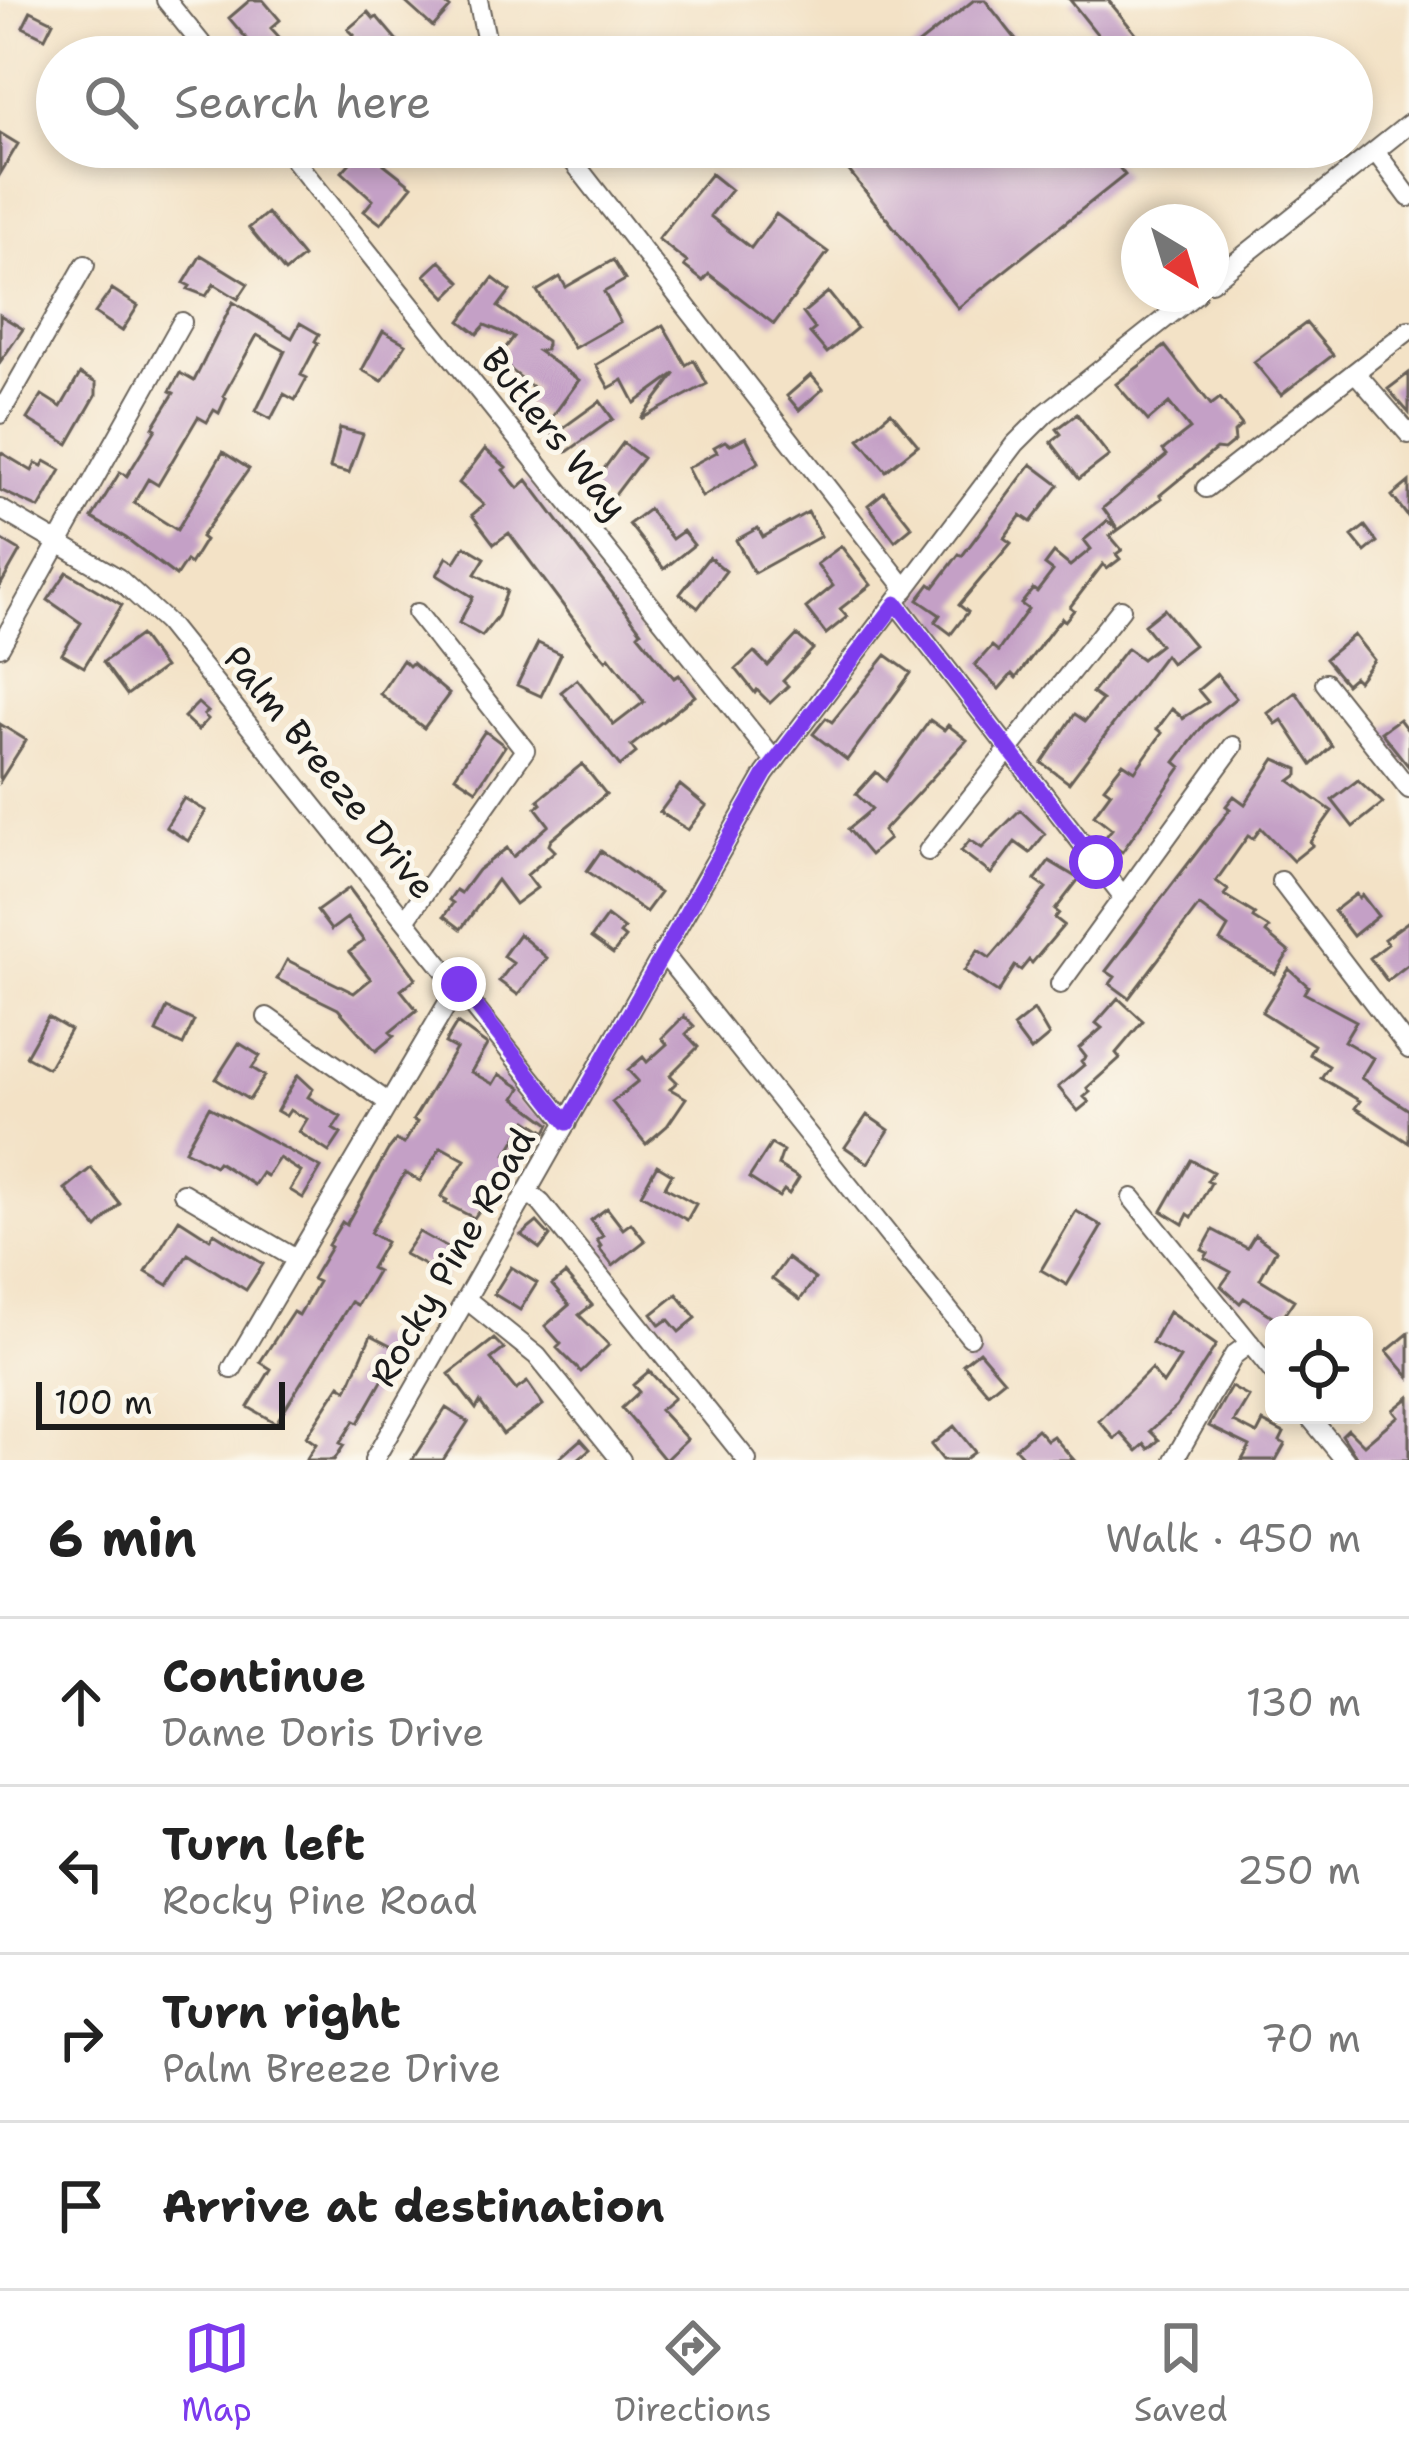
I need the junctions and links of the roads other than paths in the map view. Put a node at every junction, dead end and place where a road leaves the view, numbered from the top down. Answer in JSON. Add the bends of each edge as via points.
{"nodes":[{"id":1,"x":166,"y":0,"type":"edge"},
{"id":2,"x":478,"y":0,"type":"edge"},
{"id":3,"x":195,"y":36,"type":"edge"},
{"id":4,"x":486,"y":36,"type":"edge"},
{"id":5,"x":1409,"y":124,"type":"edge"},
{"id":6,"x":1375,"y":151,"type":"joint"},
{"id":7,"x":301,"y":168,"type":"edge"},
{"id":8,"x":578,"y":168,"type":"edge"},
{"id":9,"x":1354,"y":168,"type":"edge"},
{"id":10,"x":1409,"y":197,"type":"edge"},
{"id":11,"x":85,"y":266,"type":"dead end"},
{"id":12,"x":1229,"y":268,"type":"edge"},
{"id":13,"x":1174,"y":312,"type":"edge"},
{"id":14,"x":182,"y":322,"type":"dead end"},
{"id":15,"x":1409,"y":330,"type":"edge"},
{"id":16,"x":1355,"y":372,"type":"junction"},
{"id":17,"x":0,"y":414,"type":"edge"},
{"id":18,"x":1409,"y":434,"type":"edge"},
{"id":19,"x":1206,"y":488,"type":"dead end"},
{"id":20,"x":0,"y":509,"type":"edge"},
{"id":21,"x":58,"y":542,"type":"junction"},
{"id":22,"x":901,"y":596,"type":"junction"},
{"id":23,"x":1121,"y":609,"type":"dead end"},
{"id":24,"x":417,"y":614,"type":"dead end"},
{"id":25,"x":0,"y":647,"type":"edge"},
{"id":26,"x":1324,"y":683,"type":"dead end"},
{"id":27,"x":1233,"y":746,"type":"dead end"},
{"id":28,"x":1009,"y":750,"type":"junction"},
{"id":29,"x":775,"y":761,"type":"junction"},
{"id":30,"x":1409,"y":789,"type":"edge"},
{"id":31,"x":928,"y":851,"type":"dead end"},
{"id":32,"x":1281,"y":881,"type":"dead end"},
{"id":33,"x":1122,"y":895,"type":"junction"},
{"id":34,"x":406,"y":919,"type":"junction"},
{"id":35,"x":662,"y":952,"type":"junction"},
{"id":36,"x":459,"y":984,"type":"junction"},
{"id":37,"x":1060,"y":984,"type":"dead end"},
{"id":38,"x":267,"y":1017,"type":"dead end"},
{"id":39,"x":1409,"y":1048,"type":"edge"},
{"id":40,"x":388,"y":1103,"type":"junction"},
{"id":41,"x":567,"y":1123,"type":"junction"},
{"id":42,"x":528,"y":1192,"type":"junction"},
{"id":43,"x":183,"y":1193,"type":"dead end"},
{"id":44,"x":1132,"y":1198,"type":"dead end"},
{"id":45,"x":296,"y":1259,"type":"junction"},
{"id":46,"x":466,"y":1299,"type":"junction"},
{"id":47,"x":970,"y":1337,"type":"dead end"},
{"id":48,"x":1250,"y":1343,"type":"junction"},
{"id":49,"x":1265,"y":1361,"type":"edge"},
{"id":50,"x":232,"y":1369,"type":"dead end"},
{"id":51,"x":1315,"y":1424,"type":"edge"},
{"id":52,"x":374,"y":1460,"type":"edge"},
{"id":53,"x":621,"y":1460,"type":"edge"},
{"id":54,"x":747,"y":1460,"type":"edge"},
{"id":55,"x":1174,"y":1460,"type":"edge"},
{"id":56,"x":1345,"y":1460,"type":"edge"}],
"edges":[{"from":1,"to":3,"type":"street"},
{"from":2,"to":4,"type":"street"},
{"from":5,"to":6,"type":"street"},
{"from":6,"to":10,"type":"street"},
{"from":7,"to":29,"type":"street","name":"Butlers Way"},
{"from":8,"to":22,"type":"street"},
{"from":9,"to":12,"type":"street"},
{"from":11,"to":17,"type":"street"},
{"from":13,"to":22,"type":"street","name":"Rocky Pine Road","via":[[1030,428]]},
{"from":14,"to":21,"type":"street"},
{"from":15,"to":16,"type":"street"},
{"from":16,"to":18,"type":"street"},
{"from":16,"to":19,"type":"street"},
{"from":20,"to":21,"type":"street","name":"Palm Breeze Drive"},
{"from":21,"to":25,"type":"street"},
{"from":21,"to":34,"type":"street","name":"Palm Breeze Drive","via":[[134,590],[166,622]]},
{"from":22,"to":28,"type":"street"},
{"from":22,"to":29,"type":"street","name":"Rocky Pine Road"},
{"from":23,"to":28,"type":"street"},
{"from":24,"to":34,"type":"street","via":[[525,751]]},
{"from":26,"to":30,"type":"street"},
{"from":27,"to":33,"type":"street"},
{"from":28,"to":31,"type":"street"},
{"from":28,"to":33,"type":"street"},
{"from":29,"to":35,"type":"street","name":"Rocky Pine Road"},
{"from":32,"to":39,"type":"street"},
{"from":33,"to":37,"type":"street"},
{"from":34,"to":36,"type":"street","name":"Palm Breeze Drive"},
{"from":35,"to":41,"type":"street","name":"Rocky Pine Road"},
{"from":35,"to":47,"type":"street"},
{"from":36,"to":40,"type":"street"},
{"from":36,"to":41,"type":"street","name":"Palm Breeze Drive"},
{"from":38,"to":40,"type":"street"},
{"from":40,"to":45,"type":"street"},
{"from":41,"to":42,"type":"street","name":"Rocky Pine Road"},
{"from":42,"to":46,"type":"street","name":"Rocky Pine Road"},
{"from":42,"to":54,"type":"street"},
{"from":43,"to":45,"type":"street"},
{"from":44,"to":48,"type":"street"},
{"from":45,"to":50,"type":"street"},
{"from":46,"to":52,"type":"street","name":"Rocky Pine Road"},
{"from":46,"to":53,"type":"street","via":[[537,1356]]},
{"from":48,"to":49,"type":"street"},
{"from":48,"to":55,"type":"street","via":[[1234,1355]]},
{"from":51,"to":56,"type":"street"}]}
